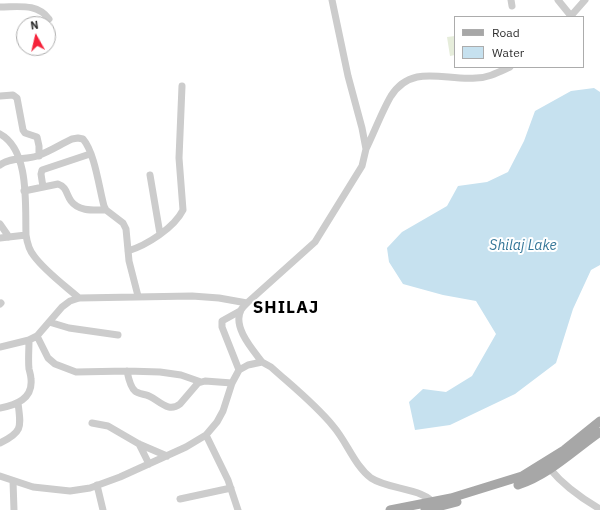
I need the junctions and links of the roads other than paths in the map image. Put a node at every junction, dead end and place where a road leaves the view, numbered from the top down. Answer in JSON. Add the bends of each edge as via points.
{"nodes":[{"id":1,"x":332,"y":0,"type":"edge"},
{"id":2,"x":558,"y":0,"type":"edge"},
{"id":3,"x":585,"y":0,"type":"edge"},
{"id":4,"x":0,"y":7,"type":"edge"},
{"id":5,"x":46,"y":16,"type":"edge"},
{"id":6,"x":570,"y":16,"type":"edge"},
{"id":7,"x":506,"y":68,"type":"edge"},
{"id":8,"x":493,"y":71,"type":"edge"},
{"id":9,"x":182,"y":86,"type":"dead end"},
{"id":10,"x":0,"y":96,"type":"edge"},
{"id":11,"x":0,"y":134,"type":"edge"},
{"id":12,"x":366,"y":149,"type":"junction"},
{"id":13,"x":90,"y":154,"type":"junction"},
{"id":14,"x":39,"y":156,"type":"junction"},
{"id":15,"x":19,"y":160,"type":"junction"},
{"id":16,"x":0,"y":165,"type":"edge"},
{"id":17,"x":150,"y":175,"type":"dead end"},
{"id":18,"x":43,"y":187,"type":"junction"},
{"id":19,"x":24,"y":191,"type":"junction"},
{"id":20,"x":106,"y":210,"type":"junction"},
{"id":21,"x":0,"y":224,"type":"edge"},
{"id":22,"x":160,"y":234,"type":"junction"},
{"id":23,"x":26,"y":235,"type":"junction"},
{"id":24,"x":9,"y":237,"type":"junction"},
{"id":25,"x":0,"y":238,"type":"edge"},
{"id":26,"x":128,"y":251,"type":"junction"},
{"id":27,"x":138,"y":296,"type":"junction"},
{"id":28,"x":79,"y":298,"type":"junction"},
{"id":29,"x":247,"y":303,"type":"junction"},
{"id":30,"x":240,"y":311,"type":"junction"},
{"id":31,"x":49,"y":322,"type":"junction"},
{"id":32,"x":37,"y":336,"type":"junction"},
{"id":33,"x":118,"y":336,"type":"dead end"},
{"id":34,"x":29,"y":340,"type":"junction"},
{"id":35,"x":0,"y":347,"type":"edge"},
{"id":36,"x":262,"y":362,"type":"junction"},
{"id":37,"x":126,"y":370,"type":"junction"},
{"id":38,"x":239,"y":370,"type":"junction"},
{"id":39,"x":201,"y":382,"type":"junction"},
{"id":40,"x":232,"y":383,"type":"junction"},
{"id":41,"x":18,"y":403,"type":"junction"},
{"id":42,"x":0,"y":408,"type":"edge"},
{"id":43,"x":600,"y":421,"type":"edge"},
{"id":44,"x":92,"y":423,"type":"dead end"},
{"id":45,"x":600,"y":432,"type":"edge"},
{"id":46,"x":206,"y":434,"type":"junction"},
{"id":47,"x":0,"y":444,"type":"edge"},
{"id":48,"x":139,"y":444,"type":"junction"},
{"id":49,"x":167,"y":456,"type":"junction"},
{"id":50,"x":149,"y":464,"type":"junction"},
{"id":51,"x":550,"y":469,"type":"junction"},
{"id":52,"x":0,"y":476,"type":"edge"},
{"id":53,"x":13,"y":480,"type":"junction"},
{"id":54,"x":97,"y":485,"type":"junction"},
{"id":55,"x":231,"y":488,"type":"junction"},
{"id":56,"x":180,"y":499,"type":"dead end"},
{"id":57,"x":454,"y":504,"type":"edge"},
{"id":58,"x":434,"y":505,"type":"junction"},
{"id":59,"x":600,"y":509,"type":"edge"},
{"id":60,"x":14,"y":510,"type":"edge"},
{"id":61,"x":103,"y":510,"type":"edge"},
{"id":62,"x":238,"y":510,"type":"edge"},
{"id":63,"x":390,"y":510,"type":"edge"},
{"id":64,"x":425,"y":510,"type":"edge"}],
"edges":[{"from":1,"to":12,"type":"street"},
{"from":2,"to":6,"type":"street"},
{"from":3,"to":6,"type":"street"},
{"from":4,"to":5,"type":"street","via":[[34,8],[41,10]]},
{"from":7,"to":8,"type":"street"},
{"from":8,"to":12,"type":"street","via":[[477,78],[431,75],[409,80],[391,96]]},
{"from":9,"to":22,"type":"street","via":[[179,158],[183,210],[180,217]]},
{"from":10,"to":14,"type":"street","via":[[13,95],[17,98],[23,130],[36,137]]},
{"from":11,"to":15,"type":"street","via":[[14,147]]},
{"from":12,"to":29,"type":"street","via":[[362,166],[315,242]]},
{"from":13,"to":14,"type":"street","via":[[83,139],[78,138]]},
{"from":13,"to":18,"type":"street","via":[[42,170]]},
{"from":13,"to":20,"type":"street"},
{"from":14,"to":15,"type":"street"},
{"from":15,"to":16,"type":"street"},
{"from":15,"to":19,"type":"street"},
{"from":17,"to":22,"type":"street"},
{"from":18,"to":19,"type":"street"},
{"from":18,"to":20,"type":"street","via":[[53,184],[63,186],[71,201],[77,206],[85,210]]},
{"from":19,"to":23,"type":"street"},
{"from":20,"to":26,"type":"street","via":[[123,223]]},
{"from":21,"to":24,"type":"street"},
{"from":22,"to":26,"type":"street","via":[[148,243]]},
{"from":23,"to":24,"type":"street"},
{"from":23,"to":28,"type":"street","via":[[28,246],[34,256]]},
{"from":24,"to":25,"type":"street"},
{"from":26,"to":27,"type":"street"},
{"from":27,"to":28,"type":"street"},
{"from":27,"to":29,"type":"street","via":[[192,296]]},
{"from":28,"to":31,"type":"street","via":[[62,307]]},
{"from":29,"to":30,"type":"street"},
{"from":30,"to":36,"type":"street","via":[[239,323],[242,334]]},
{"from":30,"to":38,"type":"street","via":[[222,321]]},
{"from":31,"to":32,"type":"street"},
{"from":31,"to":33,"type":"street"},
{"from":32,"to":34,"type":"street"},
{"from":32,"to":37,"type":"street","via":[[48,358],[64,368],[76,372]]},
{"from":34,"to":35,"type":"street"},
{"from":34,"to":41,"type":"street","via":[[30,389],[27,396]]},
{"from":36,"to":38,"type":"street"},
{"from":36,"to":58,"type":"street","via":[[271,367],[322,413],[371,478],[386,486],[416,492],[429,498]]},
{"from":37,"to":39,"type":"street","via":[[172,373]]},
{"from":37,"to":39,"type":"street","via":[[136,392],[148,395],[169,408],[180,404],[195,385]]},
{"from":38,"to":40,"type":"street"},
{"from":39,"to":40,"type":"street"},
{"from":40,"to":46,"type":"street","via":[[223,411]]},
{"from":41,"to":42,"type":"street"},
{"from":41,"to":47,"type":"street","via":[[19,429],[11,438]]},
{"from":43,"to":57,"type":"main road","via":[[564,450],[522,476]]},
{"from":44,"to":48,"type":"street","via":[[108,426]]},
{"from":45,"to":51,"type":"main road"},
{"from":46,"to":49,"type":"street"},
{"from":46,"to":55,"type":"street"},
{"from":48,"to":49,"type":"street"},
{"from":48,"to":50,"type":"street"},
{"from":49,"to":50,"type":"street"},
{"from":50,"to":54,"type":"street"},
{"from":51,"to":57,"type":"main road","via":[[525,482]]},
{"from":51,"to":59,"type":"street","via":[[576,495]]},
{"from":52,"to":53,"type":"street"},
{"from":53,"to":54,"type":"street","via":[[34,487],[70,492]]},
{"from":53,"to":60,"type":"street"},
{"from":54,"to":61,"type":"street"},
{"from":55,"to":56,"type":"street"},
{"from":55,"to":62,"type":"street"},
{"from":57,"to":58,"type":"main road"},
{"from":58,"to":63,"type":"main road"},
{"from":58,"to":64,"type":"main road"}]}
